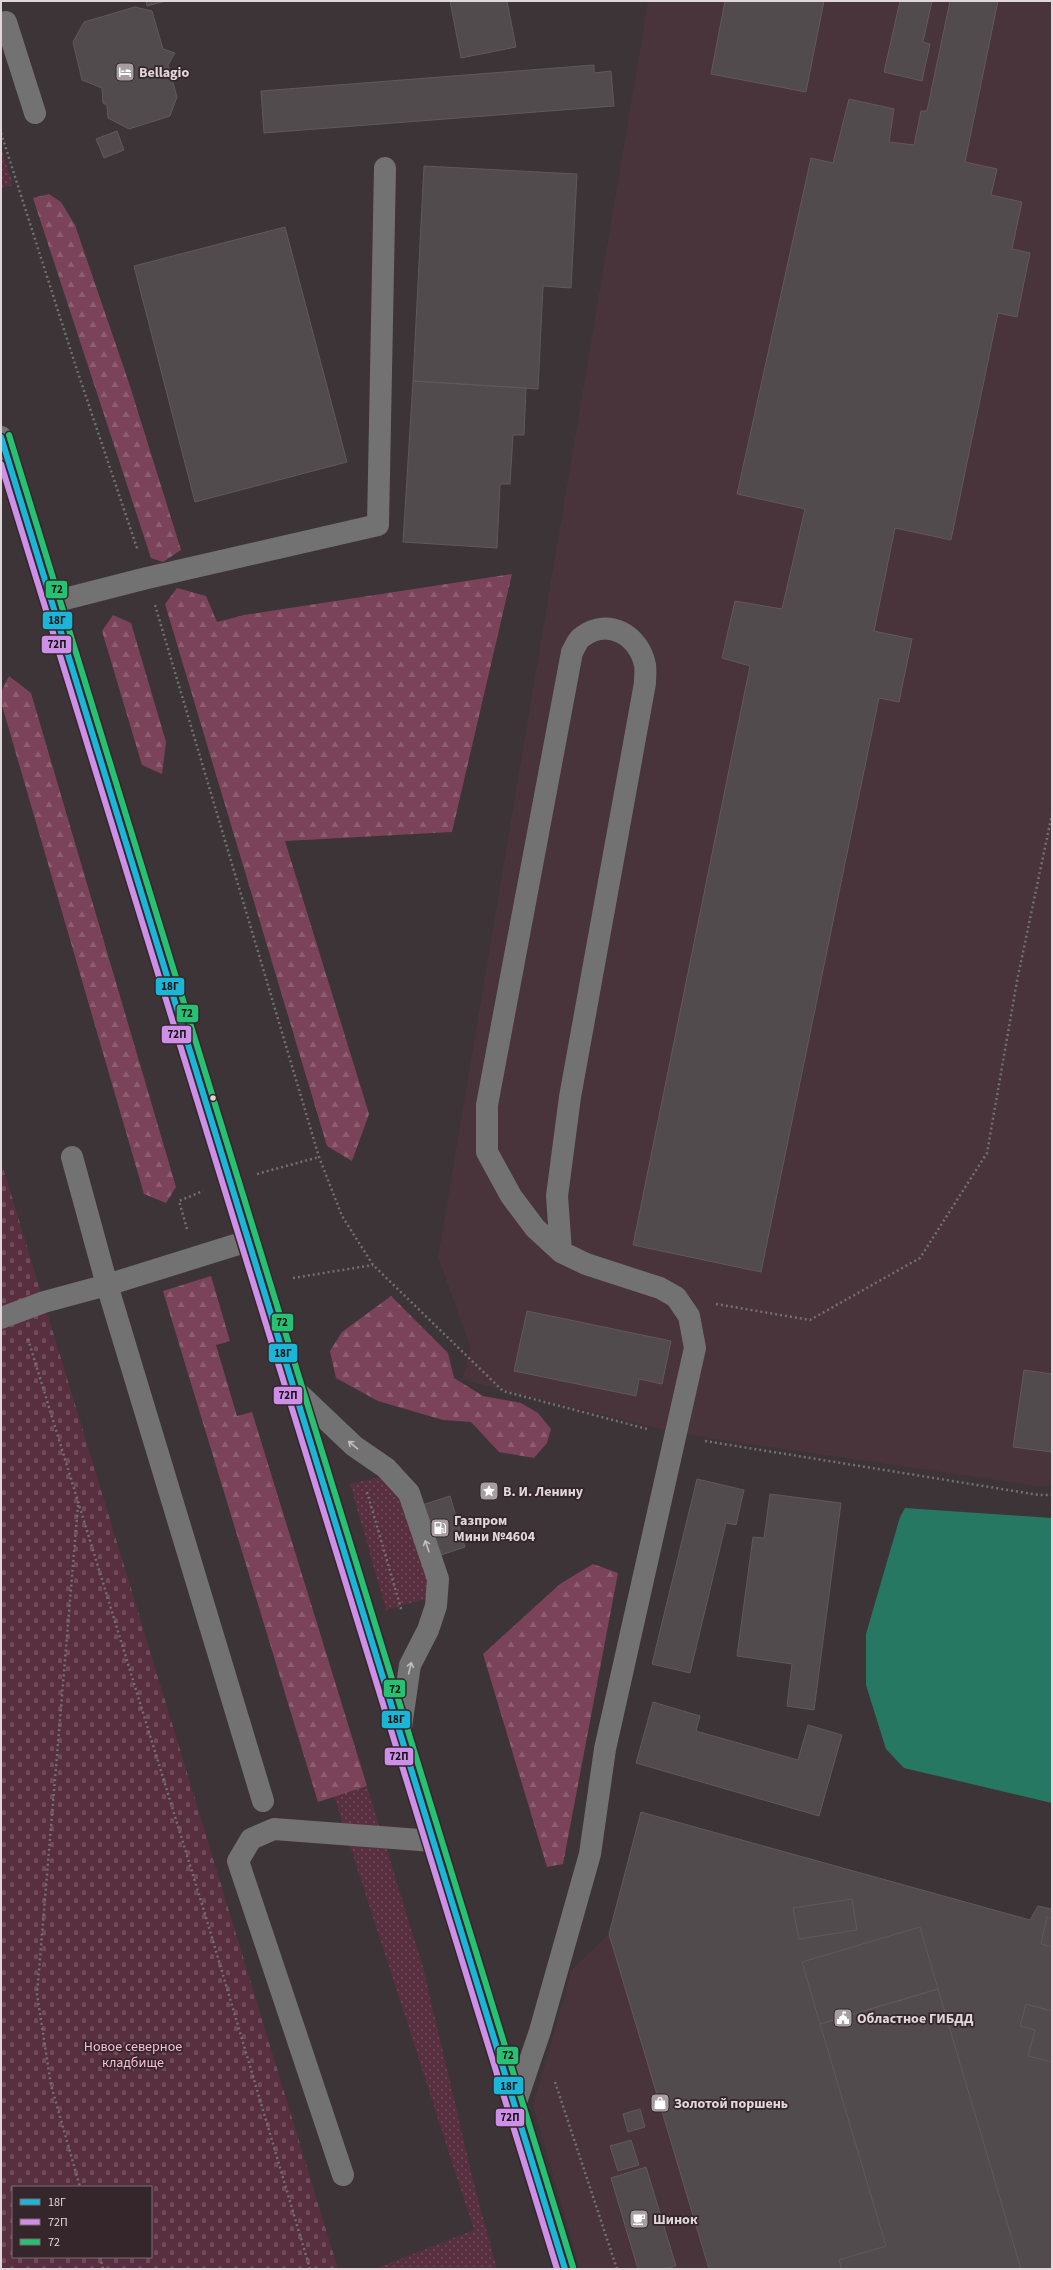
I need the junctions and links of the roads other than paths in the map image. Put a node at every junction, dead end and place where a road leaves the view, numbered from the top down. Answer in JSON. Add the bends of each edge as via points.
{"nodes":[{"id":1,"x":1,"y":24,"type":"edge"},
{"id":2,"x":35,"y":113,"type":"dead end"},
{"id":3,"x":385,"y":168,"type":"dead end"},
{"id":4,"x":1,"y":437,"type":"edge"},
{"id":5,"x":52,"y":602,"type":"junction"},
{"id":6,"x":72,"y":1157,"type":"dead end"},
{"id":7,"x":248,"y":1241,"type":"junction"},
{"id":8,"x":561,"y":1252,"type":"junction"},
{"id":9,"x":107,"y":1285,"type":"junction"},
{"id":10,"x":10,"y":1315,"type":"edge"},
{"id":11,"x":294,"y":1389,"type":"junction"},
{"id":12,"x":400,"y":1734,"type":"junction"},
{"id":13,"x":263,"y":1801,"type":"dead end"},
{"id":14,"x":433,"y":1842,"type":"junction"},
{"id":15,"x":515,"y":2105,"type":"junction"},
{"id":16,"x":343,"y":2175,"type":"dead end"},
{"id":17,"x":565,"y":2269,"type":"edge"}],
"edges":[{"from":1,"to":2,"type":"lane","via":[[6,22]]},
{"from":3,"to":5,"type":"lane","via":[[378,525]]},
{"from":4,"to":5,"type":"main road"},
{"from":5,"to":7,"type":"main road"},
{"from":6,"to":9,"type":"lane"},
{"from":7,"to":9,"type":"lane"},
{"from":7,"to":11,"type":"main road"},
{"from":8,"to":8,"type":"lane","via":[[535,1228],[511,1196],[487,1152],[487,1105],[572,652],[580,638],[595,629],[611,628],[628,634],[639,648],[645,665],[645,683],[570,1097],[557,1196]]},
{"from":8,"to":15,"type":"lane","via":[[586,1264],[660,1288],[676,1297],[689,1316],[695,1348],[605,1749],[590,1854],[540,2031]]},
{"from":9,"to":10,"type":"lane","via":[[44,1302]]},
{"from":9,"to":13,"type":"lane"},
{"from":11,"to":12,"type":"main road"},
{"from":12,"to":11,"type":"lane","one_way":true,"via":[[410,1665],[428,1630],[436,1606],[438,1579],[409,1493],[386,1468],[354,1446]]},
{"from":12,"to":14,"type":"main road"},
{"from":14,"to":15,"type":"main road"},
{"from":14,"to":16,"type":"lane","via":[[274,1829],[251,1839],[238,1861]]},
{"from":15,"to":17,"type":"main road"}]}
